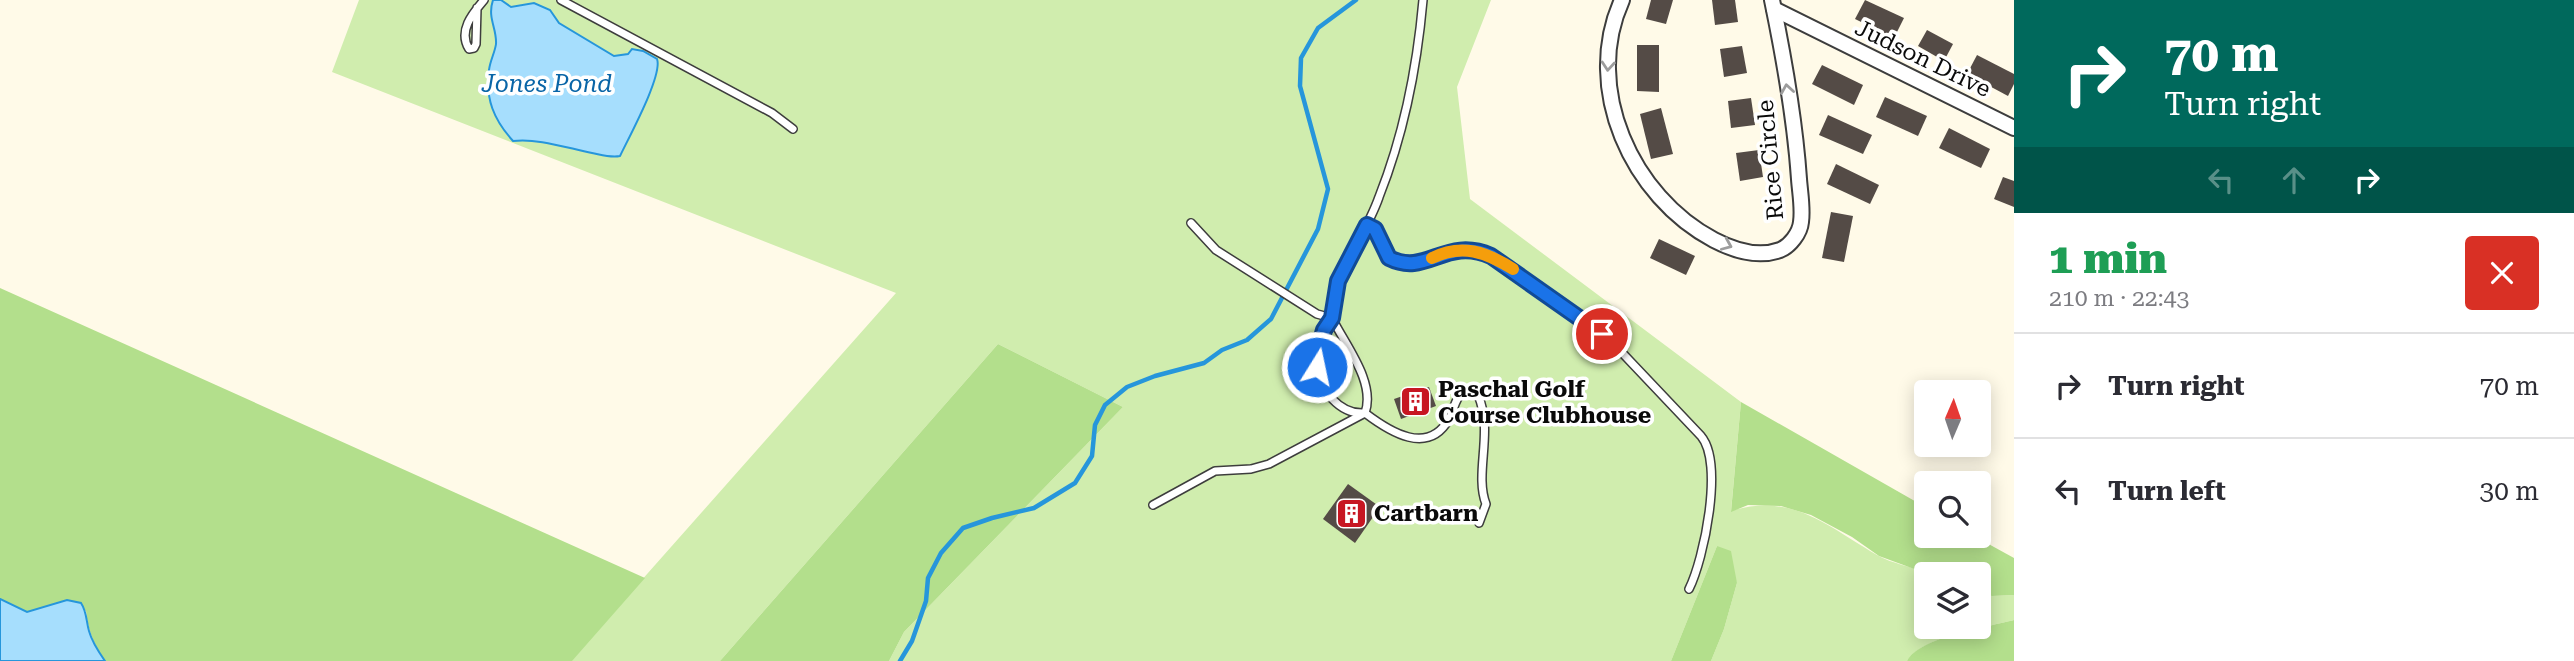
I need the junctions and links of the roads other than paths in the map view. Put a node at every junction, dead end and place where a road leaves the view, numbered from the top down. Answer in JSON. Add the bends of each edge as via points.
{"nodes":[{"id":1,"x":484,"y":0,"type":"edge"},
{"id":2,"x":561,"y":0,"type":"edge"},
{"id":3,"x":1423,"y":0,"type":"edge"},
{"id":4,"x":1622,"y":0,"type":"edge"},
{"id":5,"x":1773,"y":4,"type":"edge"},
{"id":6,"x":477,"y":8,"type":"junction"},
{"id":7,"x":2014,"y":128,"type":"edge"},
{"id":8,"x":793,"y":130,"type":"dead end"},
{"id":9,"x":1191,"y":223,"type":"dead end"},
{"id":10,"x":1367,"y":225,"type":"junction"},
{"id":11,"x":1332,"y":318,"type":"junction"},
{"id":12,"x":1365,"y":413,"type":"junction"},
{"id":13,"x":1153,"y":505,"type":"dead end"},
{"id":14,"x":1479,"y":523,"type":"dead end"},
{"id":15,"x":1689,"y":589,"type":"dead end"}],
"edges":[{"from":1,"to":6,"type":"lane"},
{"from":2,"to":8,"type":"lane","via":[[772,113]]},
{"from":3,"to":10,"type":"lane","via":[[1411,93],[1394,156]]},
{"from":4,"to":5,"type":"street","name":"Rice Circle","one_way":true,"via":[[1607,78],[1632,160],[1661,199],[1692,228],[1731,249],[1767,255],[1789,246],[1802,224],[1797,157]]},
{"from":5,"to":7,"type":"street","name":"Judson Drive"},
{"from":6,"to":6,"type":"lane","via":[[466,29],[469,49],[476,44]]},
{"from":9,"to":11,"type":"lane","via":[[1216,250]]},
{"from":10,"to":11,"type":"lane","via":[[1338,281]]},
{"from":10,"to":15,"type":"lane","via":[[1375,229],[1389,258],[1403,264],[1462,250],[1480,251],[1501,262],[1610,340],[1701,436],[1709,448],[1710,497],[1703,552]]},
{"from":11,"to":12,"type":"lane","via":[[1367,386]]},
{"from":11,"to":12,"type":"lane","via":[[1324,330],[1317,367],[1343,410]]},
{"from":12,"to":13,"type":"lane","via":[[1269,464],[1216,471]]},
{"from":12,"to":14,"type":"lane","via":[[1387,429],[1427,439],[1440,432],[1460,393],[1479,395],[1486,438],[1481,492],[1486,504]]}]}
